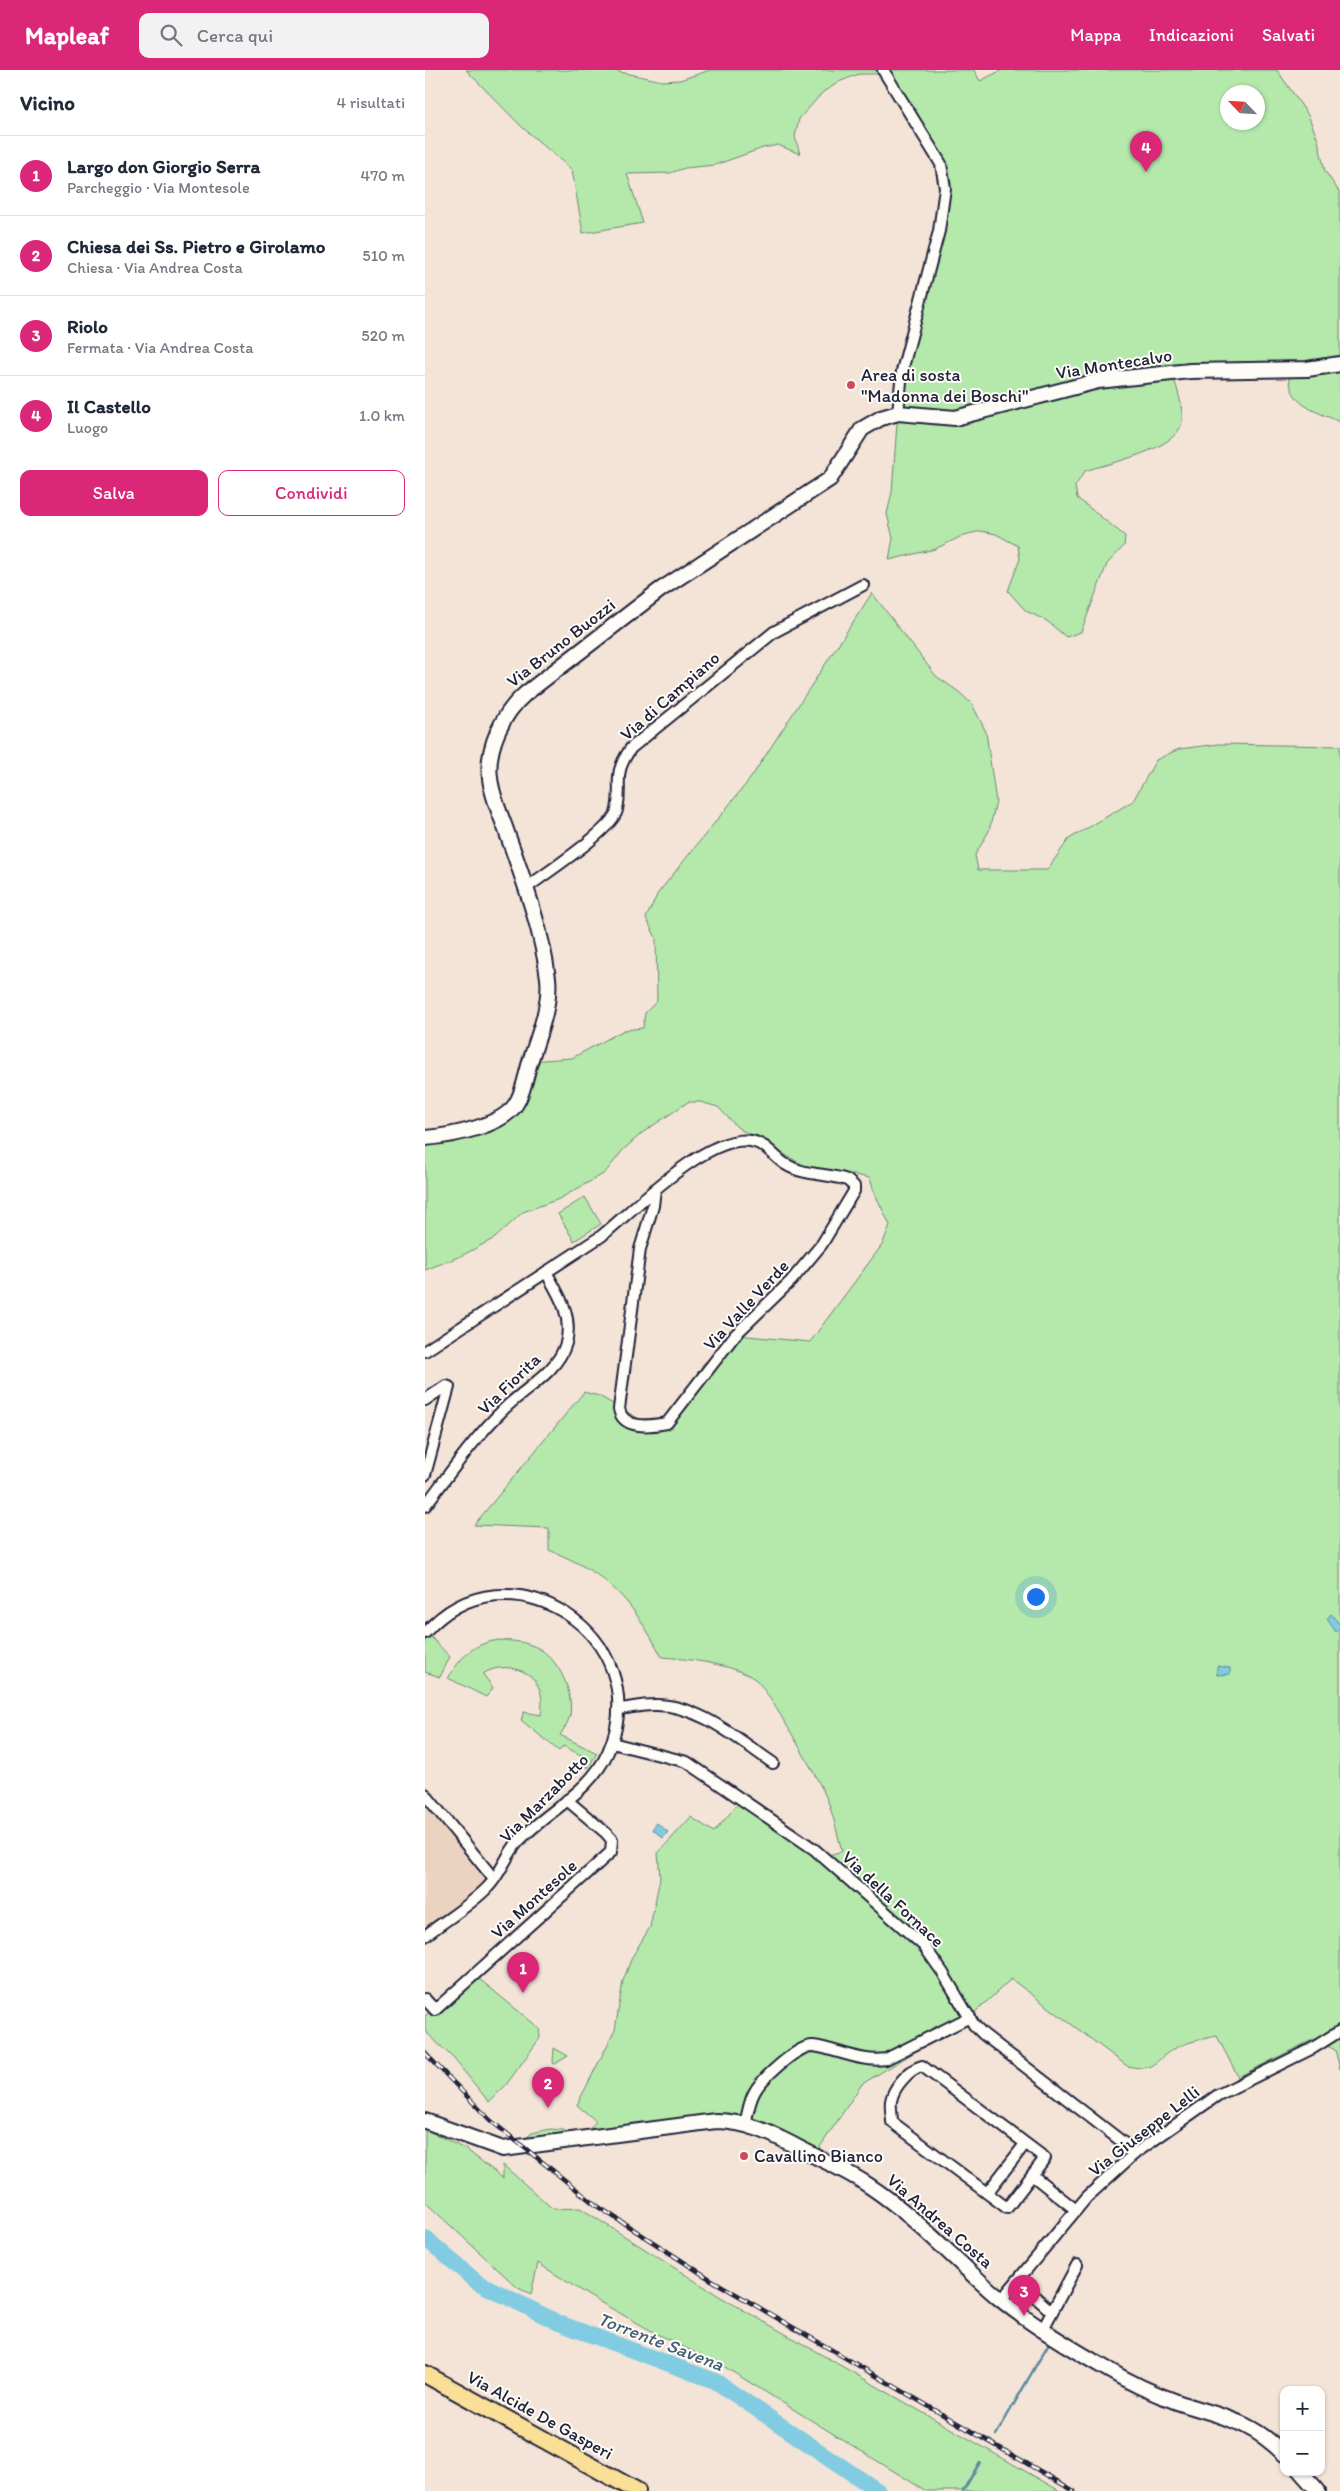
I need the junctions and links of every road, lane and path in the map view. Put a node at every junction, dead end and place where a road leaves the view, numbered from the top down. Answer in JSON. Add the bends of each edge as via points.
{"nodes":[{"id":1,"x":883,"y":70,"type":"edge"},
{"id":2,"x":1340,"y":364,"type":"edge"},
{"id":3,"x":898,"y":413,"type":"junction"},
{"id":4,"x":863,"y":585,"type":"dead end"},
{"id":5,"x":525,"y":889,"type":"junction"},
{"id":6,"x":425,"y":1138,"type":"edge"},
{"id":7,"x":655,"y":1189,"type":"junction"},
{"id":8,"x":546,"y":1272,"type":"junction"},
{"id":9,"x":425,"y":1351,"type":"edge"},
{"id":10,"x":425,"y":1400,"type":"edge"},
{"id":11,"x":425,"y":1475,"type":"edge"},
{"id":12,"x":425,"y":1506,"type":"edge"},
{"id":13,"x":425,"y":1633,"type":"edge"},
{"id":14,"x":618,"y":1709,"type":"junction"},
{"id":15,"x":612,"y":1743,"type":"junction"},
{"id":16,"x":773,"y":1763,"type":"dead end"},
{"id":17,"x":425,"y":1794,"type":"edge"},
{"id":18,"x":567,"y":1800,"type":"junction"},
{"id":19,"x":494,"y":1879,"type":"junction"},
{"id":20,"x":425,"y":1936,"type":"edge"},
{"id":21,"x":425,"y":1999,"type":"edge"},
{"id":22,"x":970,"y":2017,"type":"junction"},
{"id":23,"x":1340,"y":2031,"type":"edge"},
{"id":24,"x":425,"y":2121,"type":"edge"},
{"id":25,"x":745,"y":2123,"type":"junction"},
{"id":26,"x":1025,"y":2144,"type":"junction"},
{"id":27,"x":1134,"y":2154,"type":"junction"},
{"id":28,"x":1032,"y":2175,"type":"junction"},
{"id":29,"x":987,"y":2193,"type":"junction"},
{"id":30,"x":1076,"y":2210,"type":"junction"},
{"id":31,"x":1077,"y":2265,"type":"dead end"},
{"id":32,"x":1017,"y":2281,"type":"junction"},
{"id":33,"x":1001,"y":2300,"type":"junction"},
{"id":34,"x":1051,"y":2311,"type":"junction"},
{"id":35,"x":1043,"y":2329,"type":"junction"},
{"id":36,"x":425,"y":2374,"type":"edge"},
{"id":37,"x":1280,"y":2450,"type":"edge"},
{"id":38,"x":1305,"y":2476,"type":"edge"},
{"id":39,"x":637,"y":2491,"type":"edge"},
{"id":40,"x":1318,"y":2491,"type":"edge"}],
"edges":[{"from":1,"to":3,"type":"street","via":[[941,164],[945,188],[939,231],[902,371]]},
{"from":2,"to":3,"type":"street","name":"Via Montecalvo","via":[[1307,369],[1190,371],[1098,382],[955,418]]},
{"from":3,"to":5,"type":"street","name":"Via Bruno Buozzi","via":[[862,429],[830,479],[660,590],[525,694],[509,711],[492,752],[490,778]]},
{"from":4,"to":5,"type":"street","name":"Via di Campiano","via":[[774,632],[631,748],[619,766],[617,810],[608,825]]},
{"from":5,"to":6,"type":"street","name":"Via Bruno Buozzi","via":[[545,961],[548,998],[517,1103],[498,1119],[482,1126]]},
{"from":7,"to":7,"type":"street","name":"Via Valle Verde","via":[[710,1151],[735,1142],[749,1141],[766,1147],[795,1169],[847,1180],[854,1186],[854,1191],[812,1256],[735,1335],[667,1423],[635,1424],[624,1419],[619,1409],[638,1264]]},
{"from":7,"to":8,"type":"street","name":"Via Valle Verde","via":[[600,1237]]},
{"from":8,"to":9,"type":"street","name":"Via Valle Verde"},
{"from":8,"to":12,"type":"street","name":"Via Fiorita","via":[[563,1300],[566,1313],[567,1338],[560,1357],[503,1409]]},
{"from":10,"to":11,"type":"street","via":[[449,1387]]},
{"from":13,"to":14,"type":"street","name":"Via Marzabotto","via":[[449,1612],[479,1599],[511,1596],[547,1603],[573,1618],[600,1644],[615,1679]]},
{"from":14,"to":15,"type":"street","name":"Via Marzabotto"},
{"from":14,"to":16,"type":"street","via":[[653,1705],[683,1710],[717,1726]]},
{"from":15,"to":18,"type":"street","name":"Via Marzabotto","via":[[595,1774]]},
{"from":15,"to":22,"type":"street","name":"Via della Fornace","via":[[687,1762],[814,1849],[923,1946]]},
{"from":17,"to":19,"type":"street"},
{"from":18,"to":19,"type":"street","name":"Via Marzabotto","via":[[517,1844]]},
{"from":18,"to":21,"type":"street","name":"Via Montesole","via":[[612,1840],[611,1852],[435,2010]]},
{"from":19,"to":20,"type":"street","name":"Via Marzabotto"},
{"from":22,"to":25,"type":"street","via":[[885,2059],[870,2060],[812,2046],[801,2048],[754,2092]]},
{"from":22,"to":27,"type":"street","name":"Via della Fornace","via":[[983,2034]]},
{"from":23,"to":27,"type":"street","name":"Via Giuseppe Lelli","via":[[1313,2048],[1218,2095]]},
{"from":24,"to":25,"type":"street","name":"Via Andrea Costa","via":[[503,2149],[716,2121]]},
{"from":25,"to":33,"type":"street","name":"Via Andrea Costa","via":[[868,2184]]},
{"from":26,"to":28,"type":"street","via":[[1045,2158]]},
{"from":26,"to":29,"type":"street"},
{"from":26,"to":29,"type":"street","via":[[927,2068],[916,2067],[908,2074],[892,2095],[892,2122]]},
{"from":27,"to":30,"type":"street","name":"Via Giuseppe Lelli"},
{"from":28,"to":29,"type":"street","via":[[1007,2208]]},
{"from":28,"to":30,"type":"street"},
{"from":30,"to":32,"type":"street","name":"Via Giuseppe Lelli"},
{"from":31,"to":34,"type":"street"},
{"from":32,"to":33,"type":"street","name":"Via Giuseppe Lelli"},
{"from":32,"to":34,"type":"street"},
{"from":33,"to":35,"type":"street","name":"Via Andrea Costa"},
{"from":34,"to":35,"type":"street"},
{"from":35,"to":37,"type":"street","name":"Via Andrea Costa","via":[[1139,2386],[1176,2402],[1222,2414],[1245,2424]]},
{"from":36,"to":39,"type":"main road","name":"Via Alcide De Gasperi"},
{"from":38,"to":40,"type":"street"}]}
